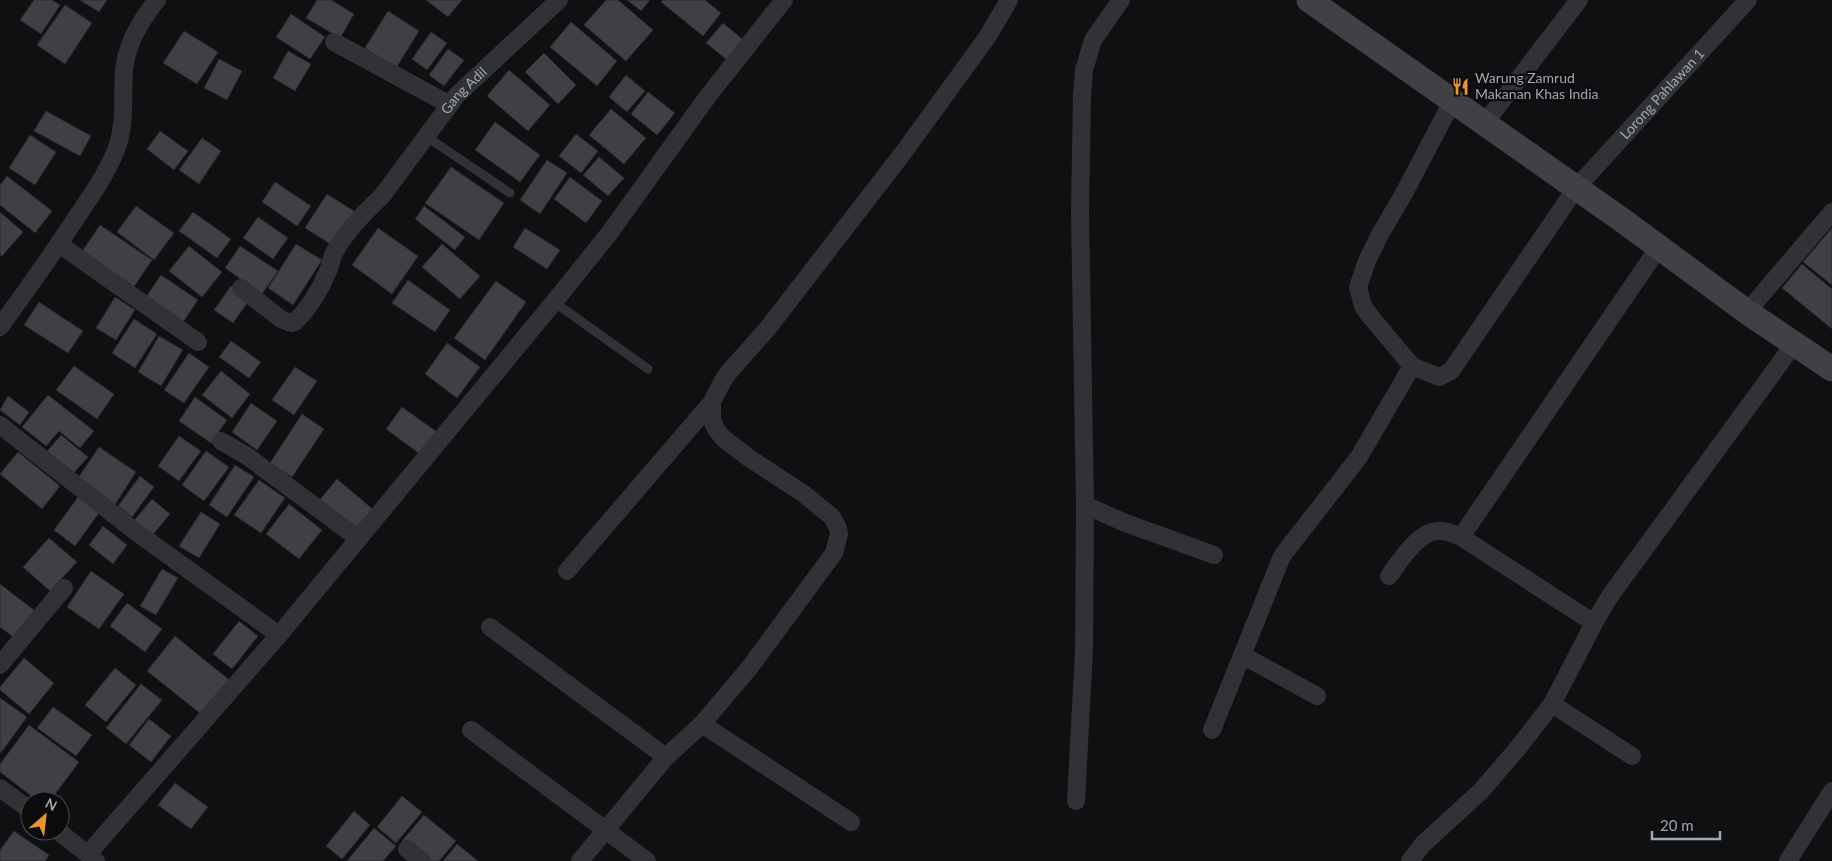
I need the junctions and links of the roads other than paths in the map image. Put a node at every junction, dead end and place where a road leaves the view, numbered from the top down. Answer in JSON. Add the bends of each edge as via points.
{"nodes":[{"id":1,"x":157,"y":0,"type":"edge"},
{"id":2,"x":559,"y":0,"type":"edge"},
{"id":3,"x":784,"y":0,"type":"edge"},
{"id":4,"x":1009,"y":0,"type":"edge"},
{"id":5,"x":1121,"y":0,"type":"edge"},
{"id":6,"x":1579,"y":0,"type":"edge"},
{"id":7,"x":1748,"y":0,"type":"edge"},
{"id":8,"x":1317,"y":2,"type":"edge"},
{"id":9,"x":334,"y":42,"type":"dead end"},
{"id":10,"x":1452,"y":102,"type":"junction"},
{"id":11,"x":450,"y":105,"type":"junction"},
{"id":12,"x":1484,"y":124,"type":"junction"},
{"id":13,"x":427,"y":137,"type":"junction"},
{"id":14,"x":1576,"y":188,"type":"junction"},
{"id":15,"x":510,"y":194,"type":"dead end"},
{"id":16,"x":1832,"y":212,"type":"edge"},
{"id":17,"x":59,"y":244,"type":"junction"},
{"id":18,"x":1660,"y":247,"type":"junction"},
{"id":19,"x":241,"y":288,"type":"dead end"},
{"id":20,"x":554,"y":302,"type":"junction"},
{"id":21,"x":1747,"y":312,"type":"junction"},
{"id":22,"x":0,"y":327,"type":"edge"},
{"id":23,"x":198,"y":342,"type":"dead end"},
{"id":24,"x":1794,"y":344,"type":"junction"},
{"id":25,"x":1412,"y":366,"type":"junction"},
{"id":26,"x":648,"y":369,"type":"dead end"},
{"id":27,"x":1832,"y":369,"type":"edge"},
{"id":28,"x":712,"y":402,"type":"junction"},
{"id":29,"x":0,"y":425,"type":"edge"},
{"id":30,"x":221,"y":441,"type":"dead end"},
{"id":31,"x":1085,"y":505,"type":"junction"},
{"id":32,"x":1461,"y":537,"type":"junction"},
{"id":33,"x":359,"y":539,"type":"junction"},
{"id":34,"x":1214,"y":555,"type":"dead end"},
{"id":35,"x":567,"y":571,"type":"dead end"},
{"id":36,"x":1389,"y":576,"type":"dead end"},
{"id":37,"x":64,"y":588,"type":"dead end"},
{"id":38,"x":1594,"y":623,"type":"junction"},
{"id":39,"x":490,"y":627,"type":"dead end"},
{"id":40,"x":279,"y":635,"type":"junction"},
{"id":41,"x":1242,"y":655,"type":"junction"},
{"id":42,"x":0,"y":665,"type":"edge"},
{"id":43,"x":1317,"y":696,"type":"dead end"},
{"id":44,"x":1552,"y":704,"type":"junction"},
{"id":45,"x":702,"y":724,"type":"junction"},
{"id":46,"x":471,"y":730,"type":"dead end"},
{"id":47,"x":1212,"y":730,"type":"dead end"},
{"id":48,"x":1632,"y":756,"type":"dead end"},
{"id":49,"x":666,"y":757,"type":"junction"},
{"id":50,"x":0,"y":788,"type":"edge"},
{"id":51,"x":1832,"y":791,"type":"edge"},
{"id":52,"x":1076,"y":801,"type":"dead end"},
{"id":53,"x":20,"y":803,"type":"edge"},
{"id":54,"x":851,"y":822,"type":"dead end"},
{"id":55,"x":605,"y":830,"type":"junction"},
{"id":56,"x":70,"y":841,"type":"edge"},
{"id":57,"x":407,"y":849,"type":"dead end"},
{"id":58,"x":92,"y":858,"type":"edge"},
{"id":59,"x":422,"y":861,"type":"edge"},
{"id":60,"x":580,"y":861,"type":"edge"},
{"id":61,"x":647,"y":861,"type":"edge"},
{"id":62,"x":1410,"y":861,"type":"edge"},
{"id":63,"x":1788,"y":861,"type":"edge"}],
"edges":[{"from":1,"to":17,"type":"street","via":[[136,31],[126,58],[123,127],[116,150],[101,181]]},
{"from":2,"to":11,"type":"street","name":"Gang Adil"},
{"from":3,"to":20,"type":"street"},
{"from":4,"to":28,"type":"street","via":[[988,36],[909,145],[768,328],[729,372]]},
{"from":5,"to":31,"type":"street","via":[[1093,40],[1083,78],[1080,212]]},
{"from":6,"to":12,"type":"street"},
{"from":7,"to":14,"type":"street","name":"Lorong Pahlawan 1"},
{"from":8,"to":10,"type":"main road"},
{"from":9,"to":11,"type":"street"},
{"from":10,"to":12,"type":"main road"},
{"from":10,"to":25,"type":"street","via":[[1379,236],[1358,287],[1363,306]]},
{"from":11,"to":13,"type":"street","name":"Gang Adil"},
{"from":12,"to":14,"type":"main road"},
{"from":13,"to":15,"type":"lane"},
{"from":13,"to":19,"type":"street","name":"Gang Adil","via":[[334,254],[319,289],[296,322],[280,319]]},
{"from":14,"to":18,"type":"main road"},
{"from":14,"to":25,"type":"street","name":"Lorong Pahlawan 1","via":[[1451,371],[1439,377]]},
{"from":16,"to":21,"type":"street"},
{"from":17,"to":22,"type":"street"},
{"from":17,"to":23,"type":"street"},
{"from":18,"to":21,"type":"main road"},
{"from":18,"to":32,"type":"street"},
{"from":20,"to":26,"type":"lane"},
{"from":20,"to":33,"type":"street"},
{"from":21,"to":24,"type":"main road"},
{"from":24,"to":27,"type":"main road"},
{"from":24,"to":38,"type":"street","via":[[1610,596]]},
{"from":25,"to":41,"type":"street","via":[[1359,456],[1282,556]]},
{"from":28,"to":35,"type":"street"},
{"from":28,"to":45,"type":"street","via":[[712,420],[724,438],[825,510],[836,522],[839,534],[834,553],[750,667]]},
{"from":29,"to":40,"type":"street","via":[[136,532]]},
{"from":30,"to":33,"type":"street","via":[[248,456]]},
{"from":31,"to":34,"type":"street"},
{"from":31,"to":52,"type":"street","via":[[1084,650]]},
{"from":32,"to":36,"type":"street","via":[[1440,530],[1429,533],[1411,547]]},
{"from":32,"to":38,"type":"street"},
{"from":33,"to":40,"type":"street"},
{"from":37,"to":42,"type":"street"},
{"from":38,"to":44,"type":"street"},
{"from":39,"to":49,"type":"street"},
{"from":40,"to":58,"type":"street"},
{"from":41,"to":43,"type":"street"},
{"from":41,"to":47,"type":"street"},
{"from":44,"to":48,"type":"street"},
{"from":44,"to":62,"type":"street","via":[[1480,792],[1423,844]]},
{"from":45,"to":49,"type":"street"},
{"from":45,"to":54,"type":"street"},
{"from":46,"to":55,"type":"street"},
{"from":49,"to":55,"type":"street"},
{"from":50,"to":53,"type":"street"},
{"from":51,"to":63,"type":"street"},
{"from":55,"to":60,"type":"street"},
{"from":55,"to":61,"type":"street"},
{"from":56,"to":58,"type":"street"},
{"from":57,"to":59,"type":"street"}]}
